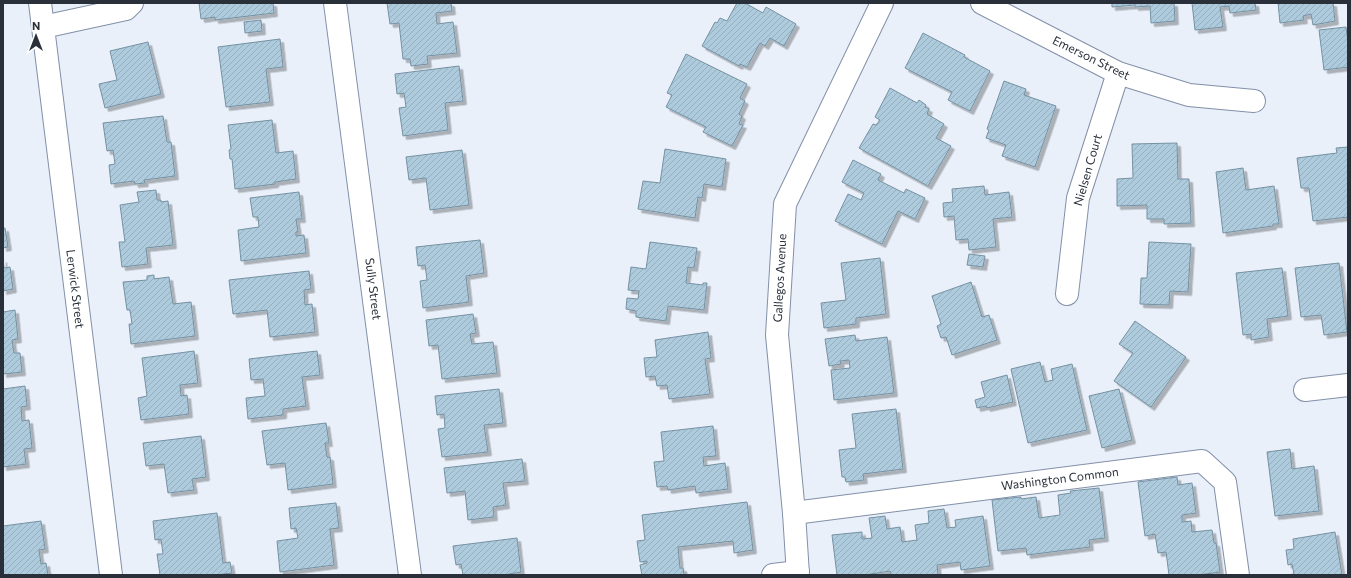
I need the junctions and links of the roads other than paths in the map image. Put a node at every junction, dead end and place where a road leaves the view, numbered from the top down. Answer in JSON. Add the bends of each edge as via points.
{"nodes":[{"id":1,"x":40,"y":3,"type":"edge"},
{"id":2,"x":132,"y":3,"type":"edge"},
{"id":3,"x":335,"y":3,"type":"edge"},
{"id":4,"x":882,"y":3,"type":"edge"},
{"id":5,"x":982,"y":3,"type":"edge"},
{"id":6,"x":43,"y":27,"type":"junction"},
{"id":7,"x":1118,"y":73,"type":"junction"},
{"id":8,"x":1254,"y":101,"type":"dead end"},
{"id":9,"x":1067,"y":294,"type":"dead end"},
{"id":10,"x":1348,"y":385,"type":"edge"},
{"id":11,"x":1305,"y":390,"type":"dead end"},
{"id":12,"x":794,"y":513,"type":"junction"},
{"id":13,"x":798,"y":574,"type":"edge"},
{"id":14,"x":111,"y":575,"type":"edge"},
{"id":15,"x":410,"y":575,"type":"edge"},
{"id":16,"x":774,"y":575,"type":"edge"},
{"id":17,"x":1238,"y":575,"type":"edge"}],
"edges":[{"from":1,"to":6,"type":"street","name":"Lerwick Street"},
{"from":2,"to":6,"type":"street","via":[[126,9]]},
{"from":3,"to":15,"type":"street","name":"Sully Street"},
{"from":4,"to":12,"type":"street","name":"Gallegos Avenue","via":[[785,204],[777,335]]},
{"from":5,"to":7,"type":"street","name":"Emerson Street"},
{"from":6,"to":14,"type":"street","name":"Lerwick Street"},
{"from":7,"to":8,"type":"street","name":"Emerson Street","via":[[1189,95]]},
{"from":7,"to":9,"type":"street","name":"Nielsen Court","via":[[1078,198]]},
{"from":10,"to":11,"type":"street"},
{"from":12,"to":13,"type":"street","name":"Gallegos Avenue"},
{"from":12,"to":17,"type":"street","name":"Washington Common","via":[[1202,461],[1225,482]]},
{"from":13,"to":16,"type":"street"}]}
